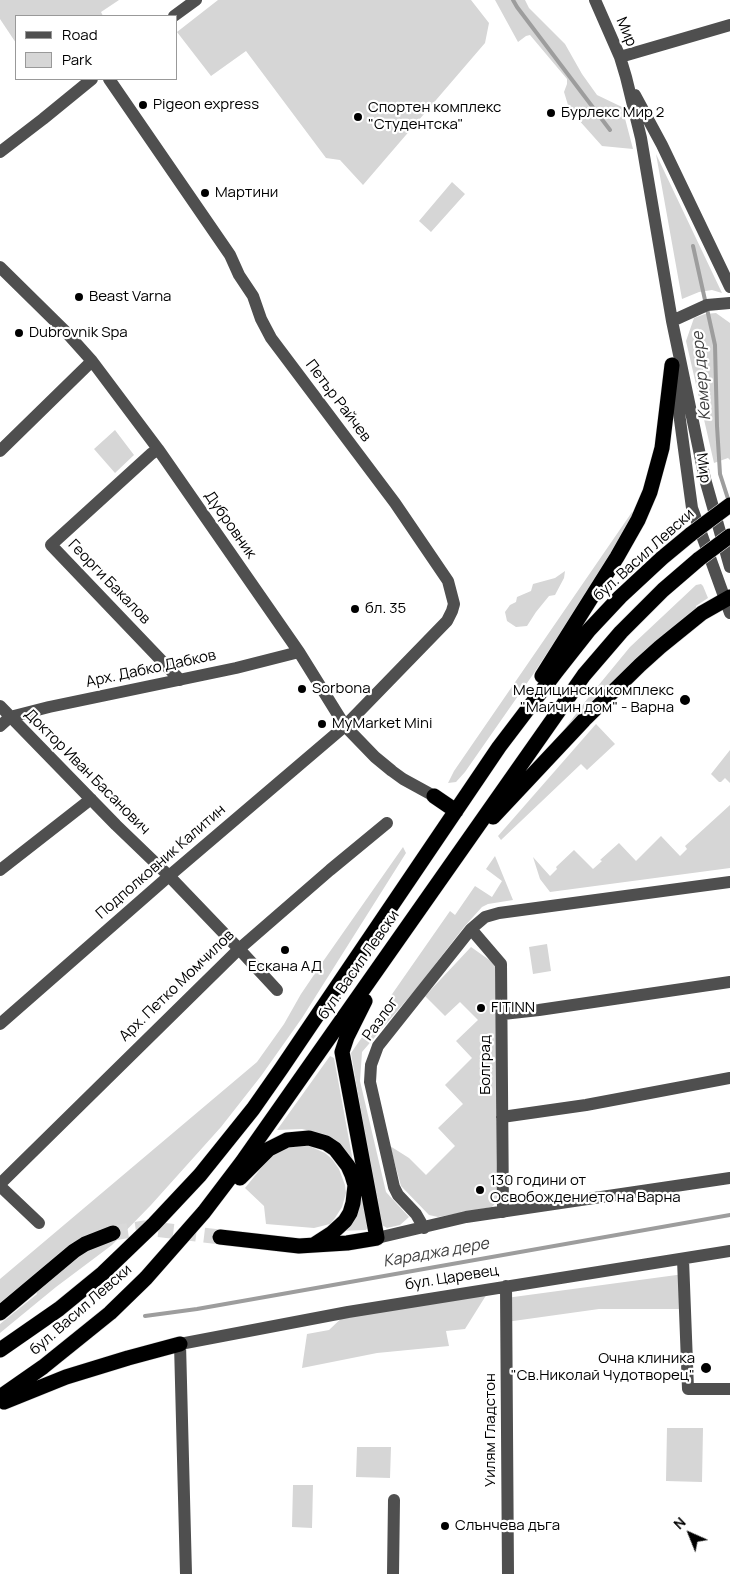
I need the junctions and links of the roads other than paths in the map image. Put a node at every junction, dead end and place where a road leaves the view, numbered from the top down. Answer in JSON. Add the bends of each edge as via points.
{"nodes":[{"id":1,"x":196,"y":0,"type":"edge"},
{"id":2,"x":595,"y":0,"type":"edge"},
{"id":3,"x":175,"y":15,"type":"edge"},
{"id":4,"x":730,"y":25,"type":"edge"},
{"id":5,"x":620,"y":58,"type":"junction"},
{"id":6,"x":626,"y":77,"type":"junction"},
{"id":7,"x":91,"y":80,"type":"edge"},
{"id":8,"x":110,"y":80,"type":"edge"},
{"id":9,"x":0,"y":152,"type":"edge"},
{"id":10,"x":0,"y":267,"type":"edge"},
{"id":11,"x":730,"y":287,"type":"edge"},
{"id":12,"x":725,"y":303,"type":"edge"},
{"id":13,"x":672,"y":321,"type":"junction"},
{"id":14,"x":92,"y":361,"type":"junction"},
{"id":15,"x":672,"y":365,"type":"junction"},
{"id":16,"x":158,"y":449,"type":"junction"},
{"id":17,"x":0,"y":451,"type":"edge"},
{"id":18,"x":730,"y":505,"type":"edge"},
{"id":19,"x":730,"y":536,"type":"edge"},
{"id":20,"x":730,"y":567,"type":"edge"},
{"id":21,"x":728,"y":603,"type":"edge"},
{"id":22,"x":299,"y":652,"type":"junction"},
{"id":23,"x":180,"y":680,"type":"junction"},
{"id":24,"x":0,"y":706,"type":"edge"},
{"id":25,"x":10,"y":717,"type":"junction"},
{"id":26,"x":0,"y":726,"type":"edge"},
{"id":27,"x":345,"y":726,"type":"junction"},
{"id":28,"x":499,"y":747,"type":"junction"},
{"id":29,"x":434,"y":796,"type":"joint"},
{"id":30,"x":91,"y":799,"type":"junction"},
{"id":31,"x":456,"y":811,"type":"junction"},
{"id":32,"x":387,"y":823,"type":"dead end"},
{"id":33,"x":458,"y":855,"type":"junction"},
{"id":34,"x":0,"y":870,"type":"edge"},
{"id":35,"x":169,"y":876,"type":"junction"},
{"id":36,"x":730,"y":882,"type":"edge"},
{"id":37,"x":471,"y":929,"type":"junction"},
{"id":38,"x":239,"y":949,"type":"junction"},
{"id":39,"x":384,"y":961,"type":"junction"},
{"id":40,"x":730,"y":982,"type":"edge"},
{"id":41,"x":276,"y":990,"type":"dead end"},
{"id":42,"x":502,"y":1014,"type":"junction"},
{"id":43,"x":0,"y":1024,"type":"edge"},
{"id":44,"x":730,"y":1078,"type":"edge"},
{"id":45,"x":502,"y":1117,"type":"junction"},
{"id":46,"x":730,"y":1178,"type":"edge"},
{"id":47,"x":0,"y":1185,"type":"edge"},
{"id":48,"x":204,"y":1212,"type":"junction"},
{"id":49,"x":503,"y":1212,"type":"junction"},
{"id":50,"x":39,"y":1223,"type":"dead end"},
{"id":51,"x":424,"y":1228,"type":"junction"},
{"id":52,"x":113,"y":1233,"type":"tunnel mouth"},
{"id":53,"x":220,"y":1237,"type":"tunnel mouth"},
{"id":54,"x":377,"y":1238,"type":"junction"},
{"id":55,"x":312,"y":1246,"type":"junction"},
{"id":56,"x":730,"y":1252,"type":"edge"},
{"id":57,"x":683,"y":1259,"type":"junction"},
{"id":58,"x":506,"y":1286,"type":"junction"},
{"id":59,"x":0,"y":1313,"type":"edge"},
{"id":60,"x":180,"y":1344,"type":"junction"},
{"id":61,"x":0,"y":1350,"type":"edge"},
{"id":62,"x":730,"y":1389,"type":"edge"},
{"id":63,"x":0,"y":1397,"type":"edge"},
{"id":64,"x":0,"y":1404,"type":"edge"},
{"id":65,"x":394,"y":1500,"type":"dead end"},
{"id":66,"x":186,"y":1574,"type":"edge"},
{"id":67,"x":393,"y":1574,"type":"edge"},
{"id":68,"x":508,"y":1574,"type":"edge"}],
"edges":[{"from":1,"to":3,"type":"street"},
{"from":2,"to":5,"type":"street","name":"Мир"},
{"from":4,"to":5,"type":"street"},
{"from":5,"to":6,"type":"street","name":"Мир"},
{"from":6,"to":11,"type":"street","name":"Мир"},
{"from":6,"to":13,"type":"street","name":"Мир","via":[[641,138]]},
{"from":7,"to":9,"type":"street"},
{"from":8,"to":27,"type":"street","name":"Петър Райчев","via":[[230,255],[271,338],[395,503],[448,581],[454,604],[447,621]]},
{"from":10,"to":14,"type":"street","name":"Дубровник"},
{"from":12,"to":13,"type":"street","via":[[707,305]]},
{"from":13,"to":15,"type":"street","name":"Мир"},
{"from":13,"to":20,"type":"street","name":"Мир","via":[[705,479]]},
{"from":14,"to":16,"type":"street","name":"Дубровник"},
{"from":14,"to":17,"type":"street"},
{"from":15,"to":21,"type":"street","name":"Мир","via":[[692,508]]},
{"from":15,"to":28,"type":"highway","via":[[662,448],[656,475],[638,520]]},
{"from":16,"to":22,"type":"street","name":"Дубровник"},
{"from":16,"to":23,"type":"street","name":"Георги Бакалов","via":[[52,545]]},
{"from":18,"to":28,"type":"highway","name":"бул. Васил Левски","bridge":true,"via":[[647,571],[602,616]]},
{"from":19,"to":33,"type":"highway","name":"бул. Васил Левски","bridge":true,"via":[[663,590],[584,675]]},
{"from":21,"to":33,"type":"highway","via":[[702,613],[640,665]]},
{"from":22,"to":23,"type":"street","name":"Арх. Дабко Дабков"},
{"from":22,"to":27,"type":"street","name":"Дубровник"},
{"from":23,"to":25,"type":"street","name":"Арх. Дабко Дабков"},
{"from":24,"to":25,"type":"street","name":"Доктор Иван Басанович"},
{"from":25,"to":26,"type":"street"},
{"from":25,"to":30,"type":"street","name":"Доктор Иван Басанович"},
{"from":27,"to":29,"type":"street","name":"Дубровник","via":[[392,771]]},
{"from":27,"to":35,"type":"street","name":"Подполковник Калитин"},
{"from":28,"to":31,"type":"highway","name":"бул. Васил Левски"},
{"from":29,"to":31,"type":"highway"},
{"from":30,"to":34,"type":"street"},
{"from":30,"to":35,"type":"street","name":"Доктор Иван Басанович"},
{"from":31,"to":61,"type":"highway","name":"бул. Васил Левски","via":[[253,1109],[200,1175],[103,1273]]},
{"from":32,"to":38,"type":"street","name":"Арх. Петко Момчилов"},
{"from":33,"to":39,"type":"highway","name":"бул. Васил Левски"},
{"from":35,"to":38,"type":"street","name":"Доктор Иван Басанович"},
{"from":35,"to":43,"type":"street","name":"Подполковник Калитин"},
{"from":36,"to":37,"type":"street","name":"Разлог","via":[[499,913],[485,917]]},
{"from":37,"to":42,"type":"street","name":"Болград","via":[[501,964]]},
{"from":37,"to":51,"type":"street","name":"Разлог","via":[[378,1046],[371,1065],[370,1082],[394,1187]]},
{"from":38,"to":41,"type":"street","name":"Доктор Иван Басанович"},
{"from":38,"to":47,"type":"street","name":"Арх. Петко Момчилов"},
{"from":39,"to":48,"type":"highway","name":"бул. Васил Левски"},
{"from":39,"to":54,"type":"highway","via":[[342,1052]]},
{"from":40,"to":42,"type":"street"},
{"from":42,"to":45,"type":"street","name":"Болград"},
{"from":44,"to":45,"type":"street"},
{"from":45,"to":49,"type":"street","name":"Болград"},
{"from":46,"to":49,"type":"street"},
{"from":47,"to":50,"type":"street"},
{"from":48,"to":55,"type":"highway","via":[[275,1145],[298,1138],[317,1140],[341,1155],[348,1166],[355,1194],[345,1221]]},
{"from":48,"to":63,"type":"highway","name":"бул. Васил Левски","via":[[146,1278],[110,1313]]},
{"from":49,"to":51,"type":"street"},
{"from":51,"to":54,"type":"street"},
{"from":52,"to":59,"type":"highway","via":[[90,1241],[74,1252]]},
{"from":53,"to":55,"type":"highway"},
{"from":54,"to":55,"type":"highway"},
{"from":56,"to":57,"type":"street","name":"бул. Царевец"},
{"from":57,"to":58,"type":"street","name":"бул. Царевец"},
{"from":57,"to":62,"type":"street","via":[[688,1389]]},
{"from":58,"to":60,"type":"street","name":"бул. Царевец"},
{"from":58,"to":68,"type":"street","name":"Уилям Гладстон"},
{"from":60,"to":64,"type":"highway","via":[[66,1377]]},
{"from":60,"to":66,"type":"street"},
{"from":65,"to":67,"type":"street"}]}
